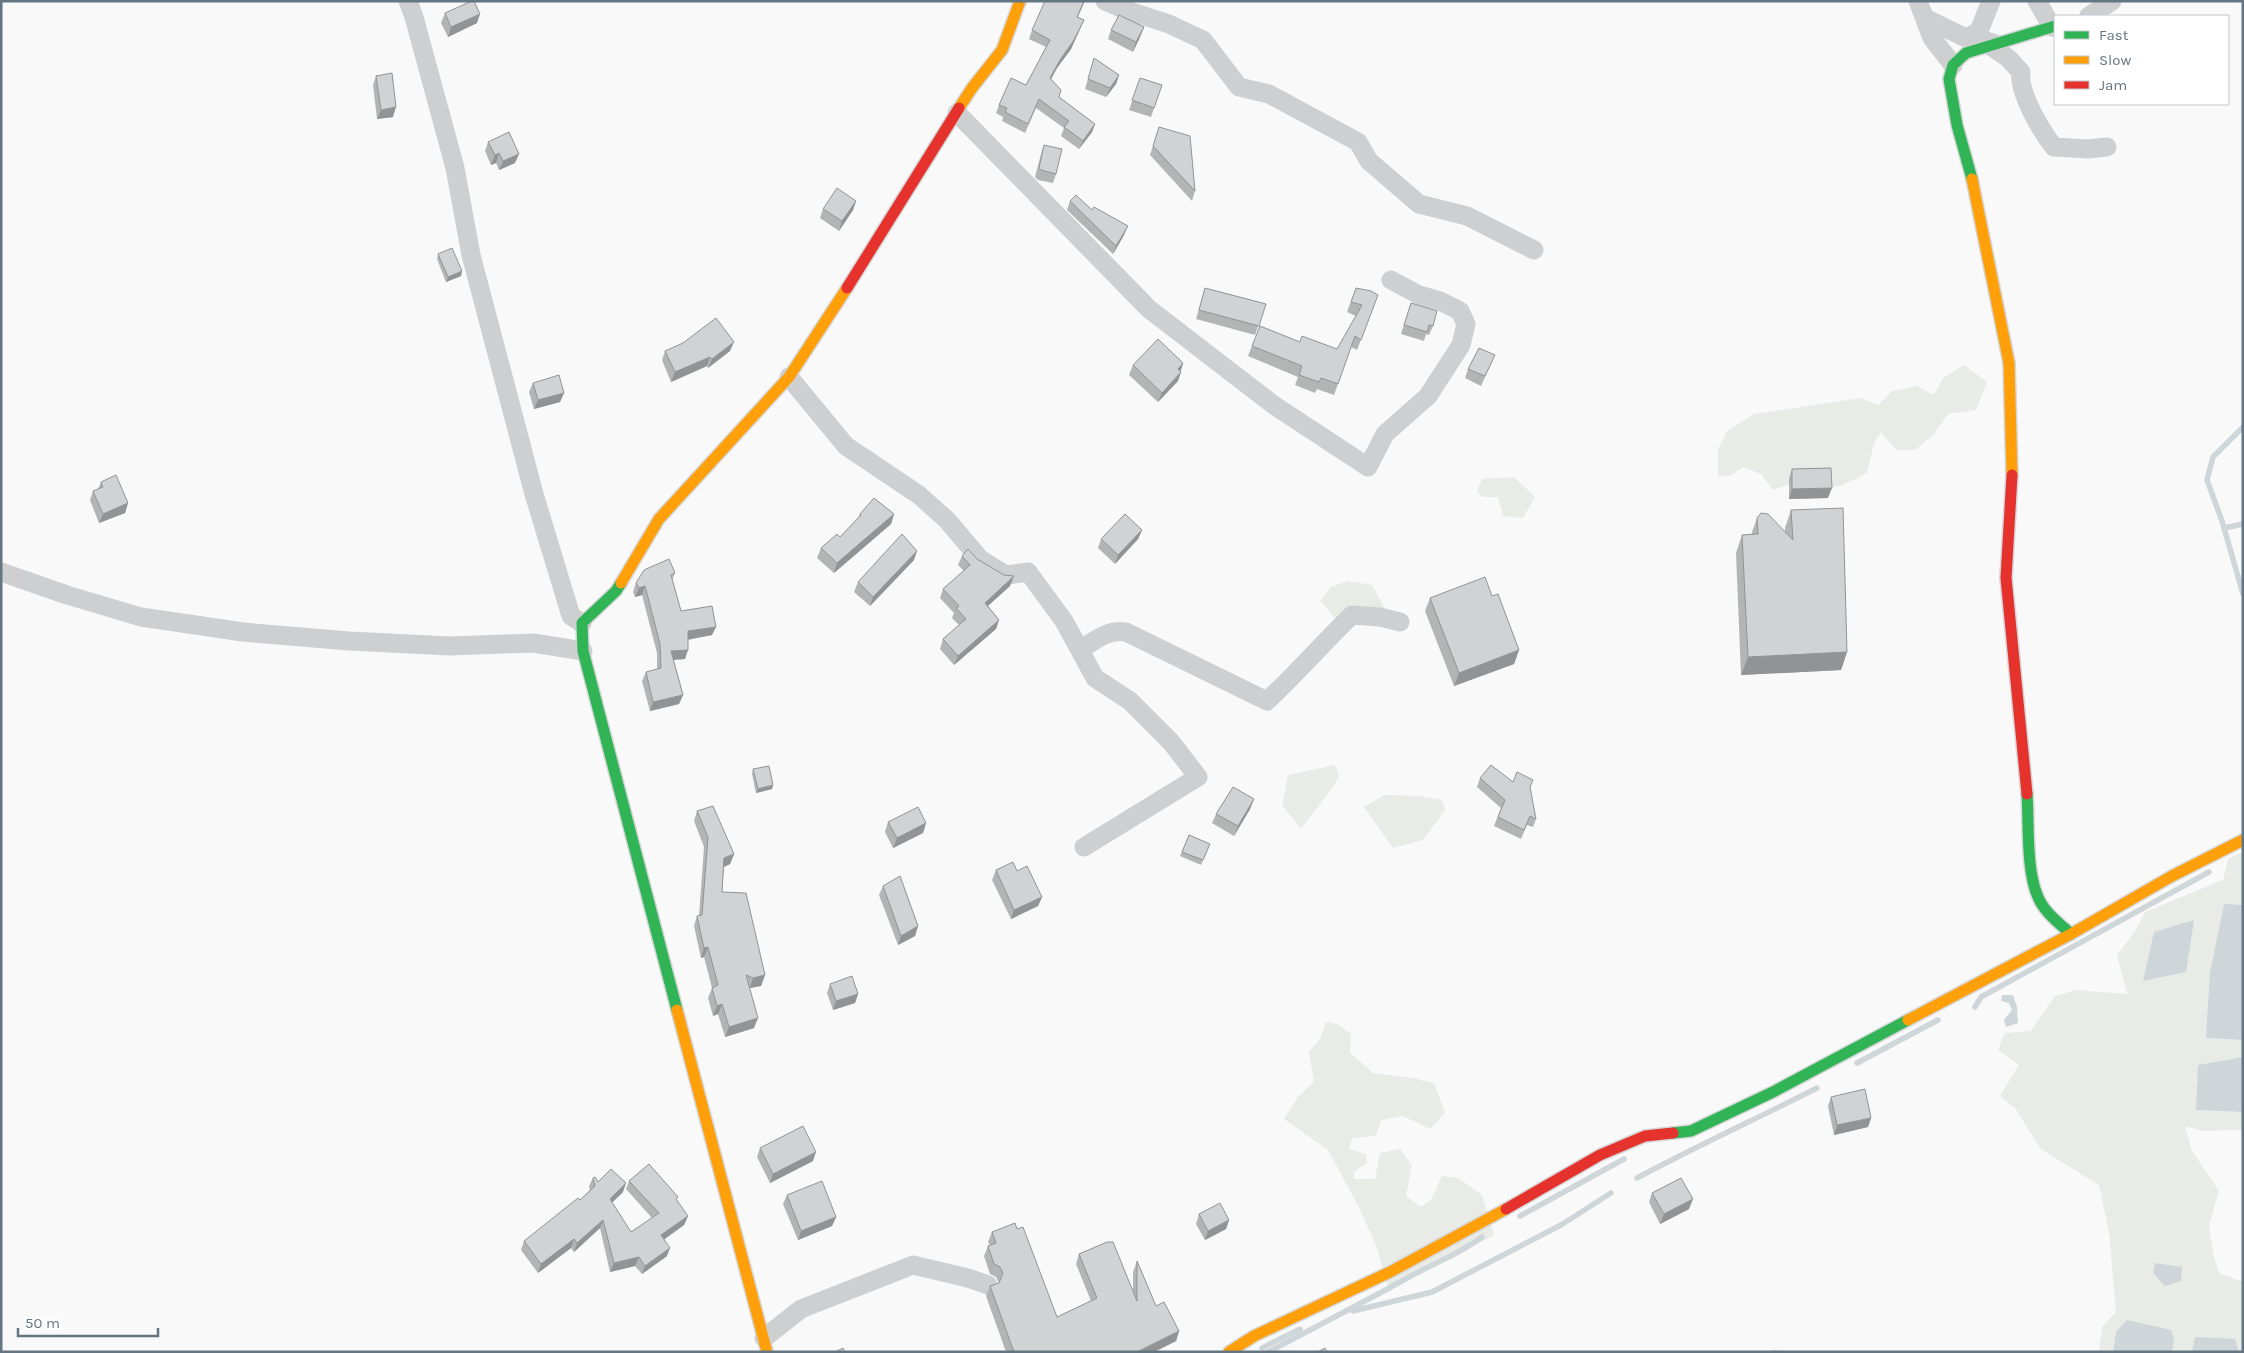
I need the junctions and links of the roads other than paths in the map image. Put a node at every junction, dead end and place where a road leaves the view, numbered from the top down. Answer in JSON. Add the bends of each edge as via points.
{"nodes":[{"id":1,"x":408,"y":1,"type":"edge"},
{"id":2,"x":1020,"y":1,"type":"edge"},
{"id":3,"x":1105,"y":1,"type":"edge"},
{"id":4,"x":1991,"y":1,"type":"edge"},
{"id":5,"x":2037,"y":1,"type":"edge"},
{"id":6,"x":2112,"y":1,"type":"edge"},
{"id":7,"x":1922,"y":10,"type":"edge"},
{"id":8,"x":2091,"y":15,"type":"edge"},
{"id":9,"x":2054,"y":27,"type":"edge"},
{"id":10,"x":1970,"y":36,"type":"junction"},
{"id":11,"x":1993,"y":44,"type":"junction"},
{"id":12,"x":1953,"y":65,"type":"junction"},
{"id":13,"x":957,"y":113,"type":"junction"},
{"id":14,"x":2107,"y":147,"type":"dead end"},
{"id":15,"x":1534,"y":250,"type":"dead end"},
{"id":16,"x":1392,"y":280,"type":"dead end"},
{"id":17,"x":789,"y":377,"type":"junction"},
{"id":18,"x":1,"y":572,"type":"edge"},
{"id":19,"x":1400,"y":622,"type":"dead end"},
{"id":20,"x":582,"y":623,"type":"junction"},
{"id":21,"x":1081,"y":649,"type":"junction"},
{"id":22,"x":583,"y":651,"type":"junction"},
{"id":23,"x":2243,"y":840,"type":"edge"},
{"id":24,"x":1084,"y":847,"type":"dead end"},
{"id":25,"x":2071,"y":934,"type":"junction"},
{"id":26,"x":988,"y":1285,"type":"edge"},
{"id":27,"x":766,"y":1345,"type":"edge"},
{"id":28,"x":1229,"y":1352,"type":"edge"}],
"edges":[{"from":1,"to":20,"type":"street","via":[[455,168],[471,256],[534,494],[571,616]]},
{"from":2,"to":13,"type":"street","via":[[1002,50]]},
{"from":3,"to":15,"type":"street","via":[[1203,40],[1239,86],[1269,94],[1358,142],[1369,161],[1419,204],[1467,216]]},
{"from":4,"to":10,"type":"street","via":[[1979,32]]},
{"from":5,"to":9,"type":"street"},
{"from":6,"to":8,"type":"street"},
{"from":7,"to":10,"type":"street","via":[[1966,38]]},
{"from":7,"to":12,"type":"street","via":[[1932,38]]},
{"from":9,"to":11,"type":"street"},
{"from":10,"to":11,"type":"street"},
{"from":11,"to":12,"type":"street","via":[[1966,53]]},
{"from":11,"to":14,"type":"street","via":[[2020,72],[2019,82],[2043,134],[2054,147]]},
{"from":12,"to":25,"type":"street","via":[[1950,79],[1957,125],[1976,195],[2009,363],[2012,491],[2006,578],[2032,880],[2038,898],[2050,916]]},
{"from":13,"to":16,"type":"street","via":[[1149,309],[1275,406],[1368,467],[1385,434],[1428,396],[1461,345],[1466,324],[1460,311]]},
{"from":13,"to":17,"type":"street"},
{"from":17,"to":20,"type":"street","via":[[659,519],[616,591]]},
{"from":17,"to":21,"type":"street","via":[[846,446],[919,494],[947,520],[980,560],[1006,575],[1028,572]]},
{"from":18,"to":22,"type":"street","via":[[67,596],[141,617],[243,632],[349,642],[450,646],[533,642]]},
{"from":19,"to":21,"type":"street","via":[[1352,615],[1267,701],[1126,632],[1108,632]]},
{"from":20,"to":22,"type":"street"},
{"from":21,"to":24,"type":"street","via":[[1095,678],[1130,701],[1171,742],[1198,777]]},
{"from":22,"to":27,"type":"street"},
{"from":23,"to":25,"type":"street"},
{"from":25,"to":28,"type":"street","via":[[1808,1074],[1691,1131],[1645,1136],[1600,1155],[1390,1272],[1254,1336]]},
{"from":26,"to":27,"type":"street","via":[[913,1264],[801,1309]]}]}
